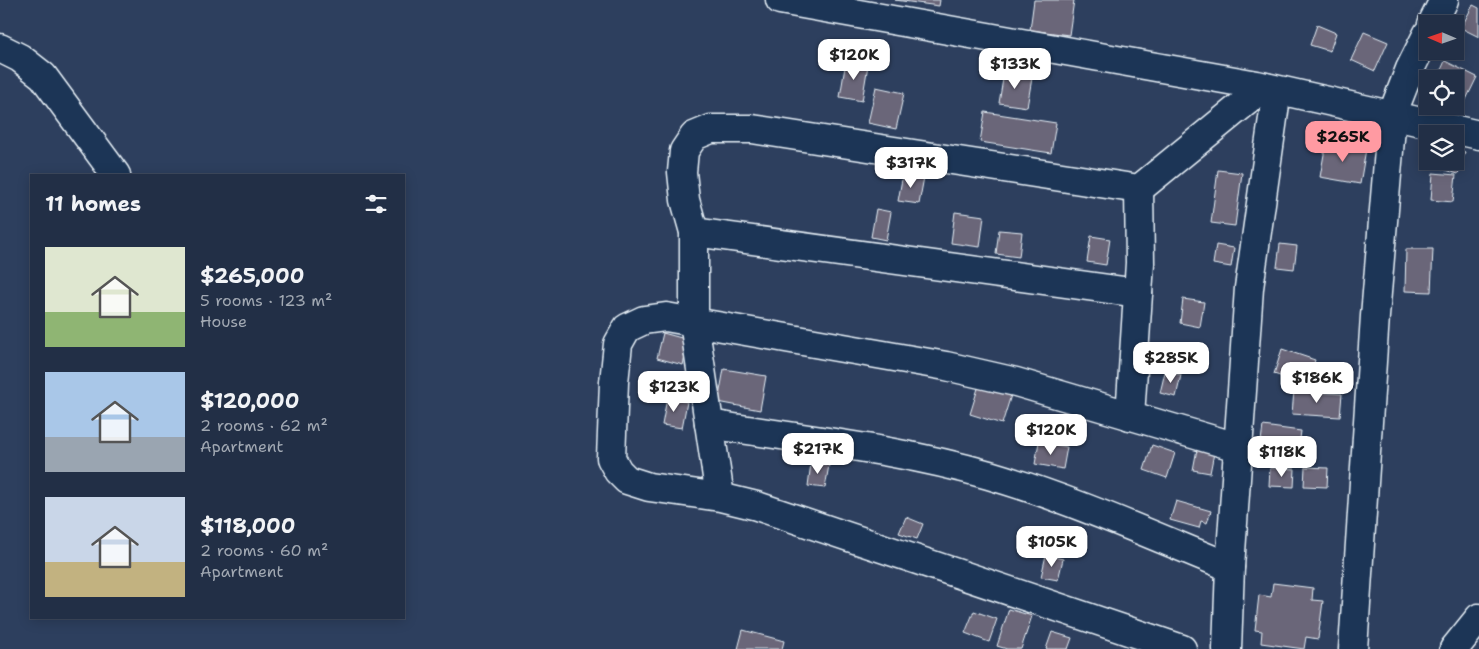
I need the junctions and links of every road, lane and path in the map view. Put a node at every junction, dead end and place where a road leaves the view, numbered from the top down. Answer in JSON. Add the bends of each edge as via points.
{"nodes":[{"id":1,"x":780,"y":0,"type":"edge"},
{"id":2,"x":1444,"y":0,"type":"edge"},
{"id":3,"x":1436,"y":15,"type":"edge"},
{"id":4,"x":0,"y":48,"type":"edge"},
{"id":5,"x":1419,"y":51,"type":"edge"},
{"id":6,"x":1271,"y":89,"type":"junction"},
{"id":7,"x":1392,"y":115,"type":"junction"},
{"id":8,"x":1479,"y":135,"type":"edge"},
{"id":9,"x":115,"y":174,"type":"edge"},
{"id":10,"x":1139,"y":189,"type":"junction"},
{"id":11,"x":694,"y":232,"type":"junction"},
{"id":12,"x":1138,"y":293,"type":"junction"},
{"id":13,"x":694,"y":322,"type":"junction"},
{"id":14,"x":1130,"y":416,"type":"junction"},
{"id":15,"x":709,"y":424,"type":"junction"},
{"id":16,"x":1238,"y":447,"type":"junction"},
{"id":17,"x":720,"y":497,"type":"junction"},
{"id":18,"x":1230,"y":567,"type":"junction"},
{"id":19,"x":1479,"y":618,"type":"edge"},
{"id":20,"x":1182,"y":649,"type":"edge"},
{"id":21,"x":1227,"y":649,"type":"edge"},
{"id":22,"x":1354,"y":649,"type":"edge"},
{"id":23,"x":1454,"y":649,"type":"edge"}],
"edges":[{"from":1,"to":6,"type":"street"},
{"from":2,"to":3,"type":"street"},
{"from":4,"to":9,"type":"street","via":[[20,58],[43,76]]},
{"from":5,"to":7,"type":"street"},
{"from":6,"to":7,"type":"street"},
{"from":6,"to":10,"type":"street"},
{"from":6,"to":16,"type":"street","via":[[1249,288]]},
{"from":7,"to":8,"type":"street"},
{"from":7,"to":22,"type":"street","via":[[1375,316]]},
{"from":10,"to":11,"type":"street","via":[[752,129],[711,129],[694,136],[684,151],[683,181]]},
{"from":10,"to":12,"type":"street"},
{"from":11,"to":12,"type":"street"},
{"from":11,"to":13,"type":"street"},
{"from":12,"to":14,"type":"street"},
{"from":13,"to":14,"type":"street","via":[[946,366],[1016,382]]},
{"from":13,"to":15,"type":"street"},
{"from":13,"to":17,"type":"street","via":[[666,317],[644,320],[627,328],[618,344],[611,458],[628,480],[649,487]]},
{"from":14,"to":16,"type":"street"},
{"from":15,"to":17,"type":"street"},
{"from":15,"to":18,"type":"street","via":[[924,460],[989,475]]},
{"from":16,"to":18,"type":"street"},
{"from":17,"to":20,"type":"street","via":[[757,506]]},
{"from":18,"to":21,"type":"street"},
{"from":19,"to":23,"type":"street"}]}
